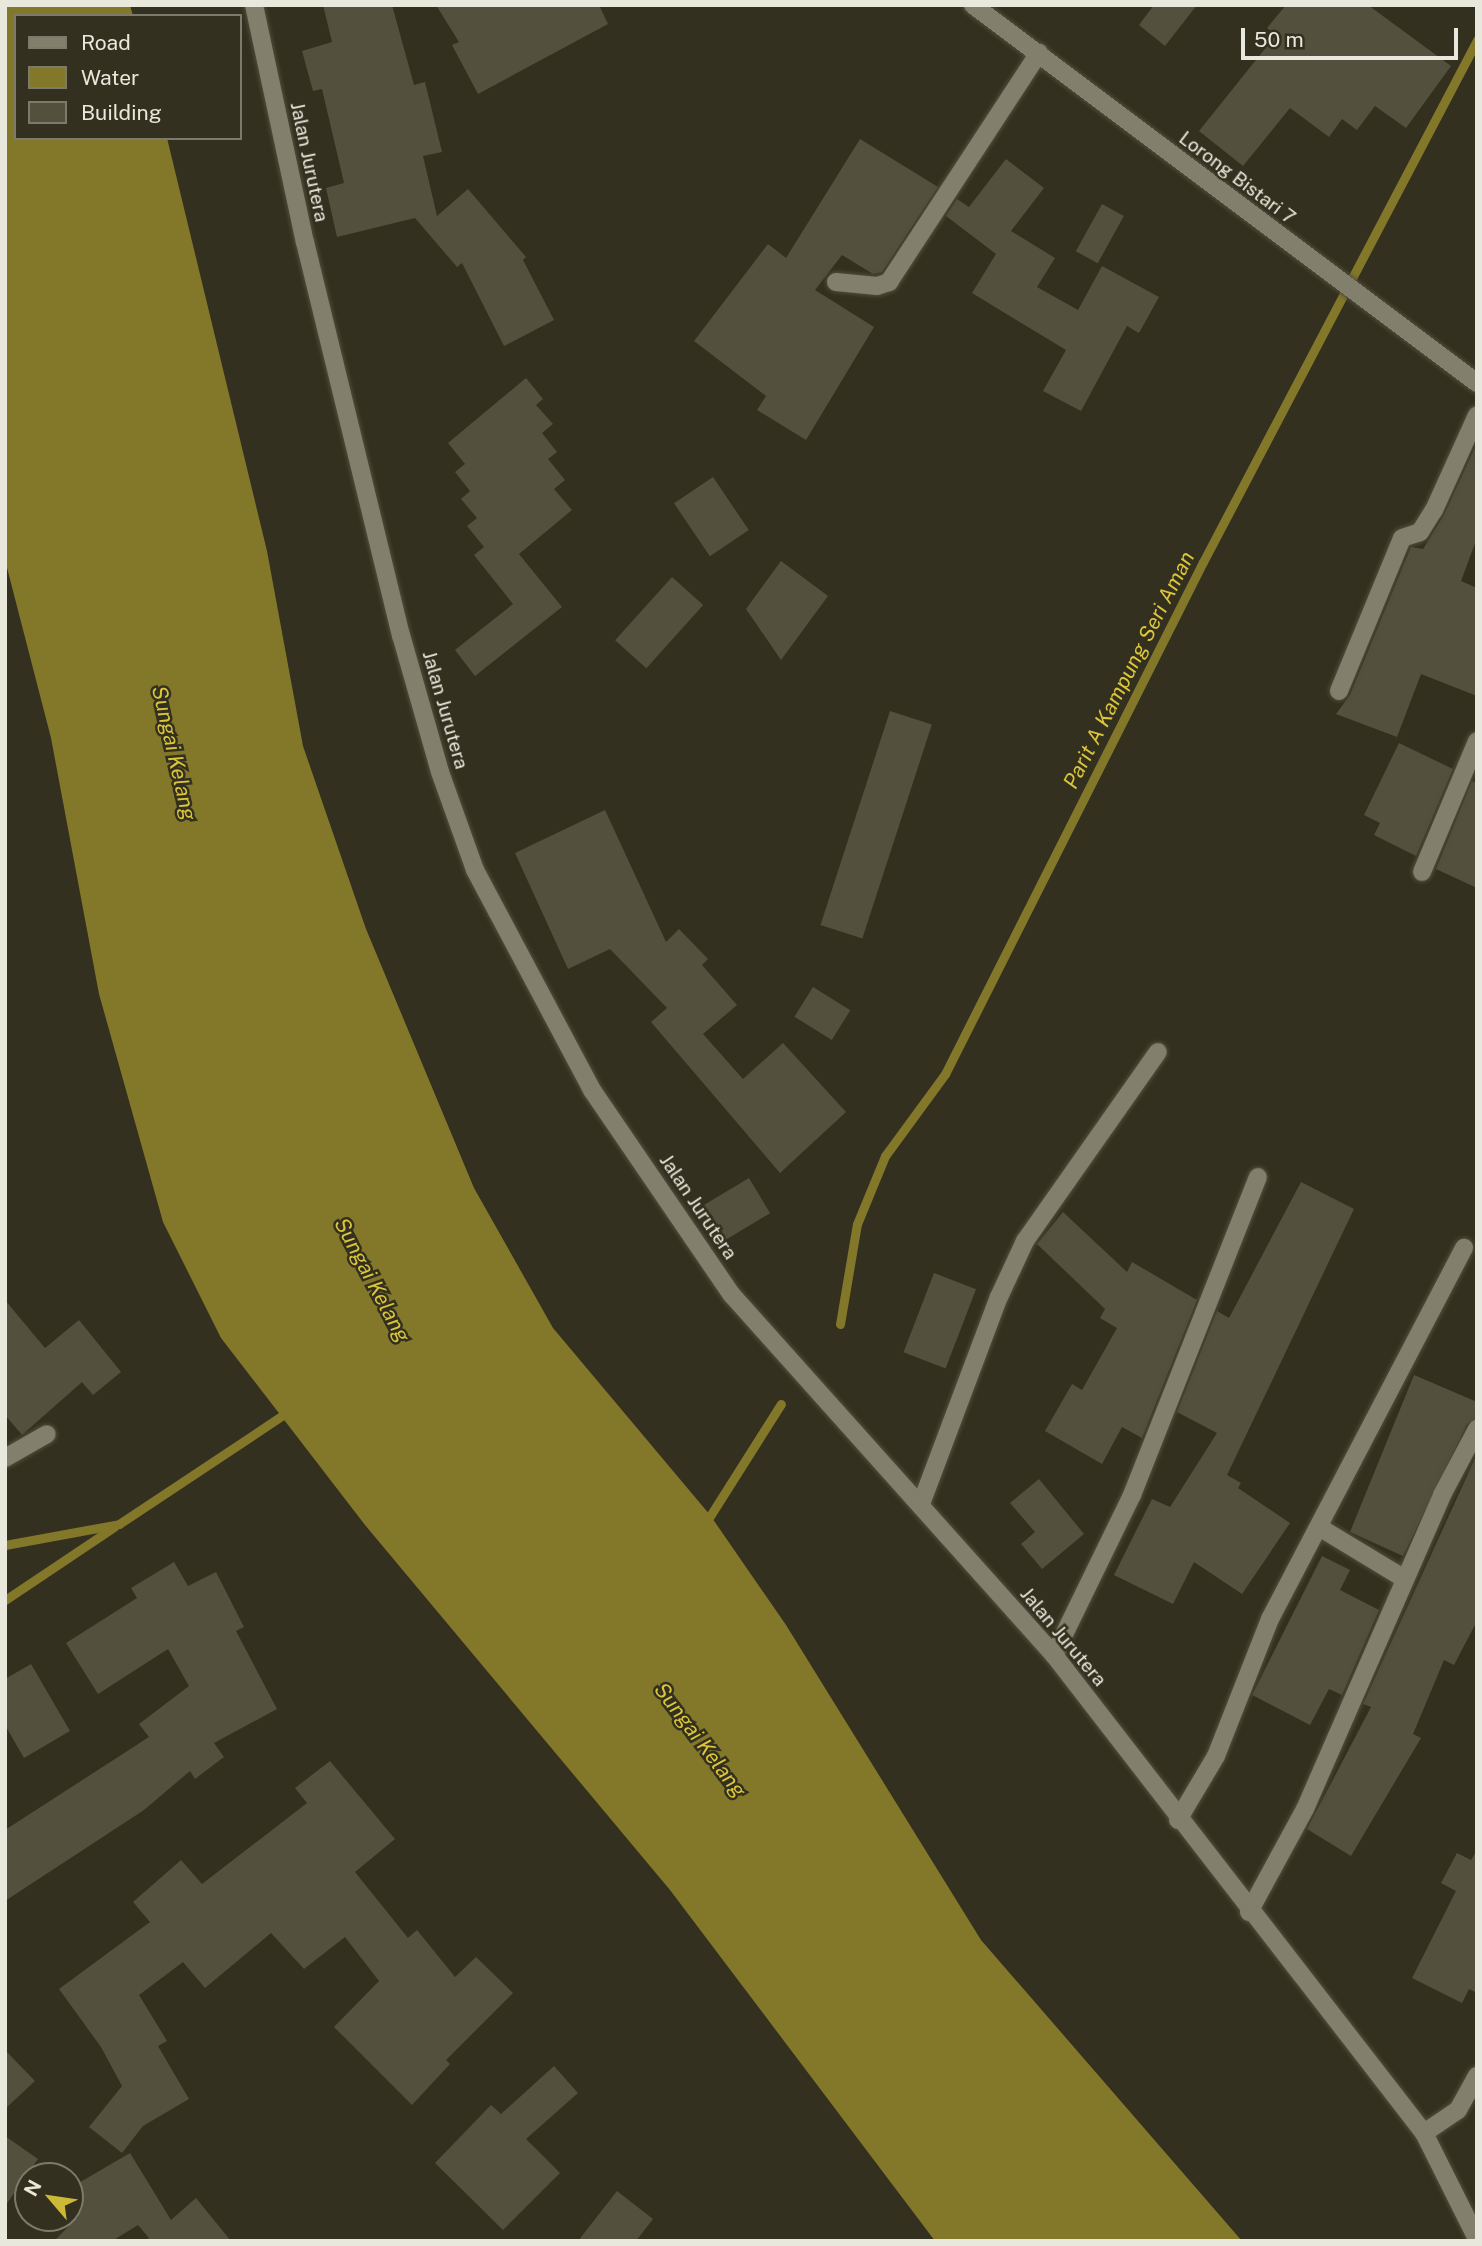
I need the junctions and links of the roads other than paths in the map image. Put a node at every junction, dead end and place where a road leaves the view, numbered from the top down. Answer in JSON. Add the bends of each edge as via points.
{"nodes":[{"id":1,"x":254,"y":5,"type":"edge"},
{"id":2,"x":973,"y":5,"type":"edge"},
{"id":3,"x":1039,"y":53,"type":"junction"},
{"id":4,"x":836,"y":282,"type":"dead end"},
{"id":5,"x":1477,"y":383,"type":"edge"},
{"id":6,"x":1477,"y":415,"type":"edge"},
{"id":7,"x":1339,"y":691,"type":"dead end"},
{"id":8,"x":1477,"y":741,"type":"edge"},
{"id":9,"x":1422,"y":872,"type":"dead end"},
{"id":10,"x":1158,"y":1052,"type":"dead end"},
{"id":11,"x":1258,"y":1177,"type":"dead end"},
{"id":12,"x":1464,"y":1248,"type":"dead end"},
{"id":13,"x":1477,"y":1429,"type":"edge"},
{"id":14,"x":47,"y":1434,"type":"dead end"},
{"id":15,"x":5,"y":1458,"type":"edge"},
{"id":16,"x":921,"y":1504,"type":"junction"},
{"id":17,"x":1319,"y":1527,"type":"junction"},
{"id":18,"x":1405,"y":1579,"type":"junction"},
{"id":19,"x":1054,"y":1655,"type":"junction"},
{"id":20,"x":1178,"y":1820,"type":"junction"},
{"id":21,"x":1249,"y":1912,"type":"junction"},
{"id":22,"x":1477,"y":2076,"type":"edge"},
{"id":23,"x":1424,"y":2133,"type":"junction"},
{"id":24,"x":1477,"y":2239,"type":"edge"}],
"edges":[{"from":1,"to":16,"type":"street","name":"Jalan Jurutera","via":[[305,242],[401,635],[440,772],[475,870],[592,1090],[733,1295]]},
{"from":2,"to":3,"type":"street","name":"Lorong Bistari 7"},
{"from":3,"to":4,"type":"street","via":[[889,282],[877,286]]},
{"from":3,"to":5,"type":"street","name":"Lorong Bistari 7"},
{"from":6,"to":7,"type":"street","via":[[1434,510],[1420,532],[1402,538]]},
{"from":8,"to":9,"type":"street"},
{"from":10,"to":16,"type":"street","via":[[1025,1241],[999,1297]]},
{"from":11,"to":19,"type":"street","via":[[1132,1495]]},
{"from":12,"to":17,"type":"street"},
{"from":13,"to":18,"type":"street"},
{"from":14,"to":15,"type":"street"},
{"from":16,"to":19,"type":"street","name":"Jalan Jurutera"},
{"from":17,"to":18,"type":"street"},
{"from":17,"to":20,"type":"street","via":[[1270,1619],[1216,1756]]},
{"from":18,"to":21,"type":"street","via":[[1306,1809]]},
{"from":19,"to":20,"type":"street","name":"Jalan Jurutera"},
{"from":20,"to":21,"type":"street","name":"Jalan Jurutera"},
{"from":21,"to":23,"type":"street","name":"Jalan Jurutera"},
{"from":22,"to":23,"type":"street","via":[[1458,2110]]},
{"from":23,"to":24,"type":"street","name":"Jalan Jurutera"}]}
